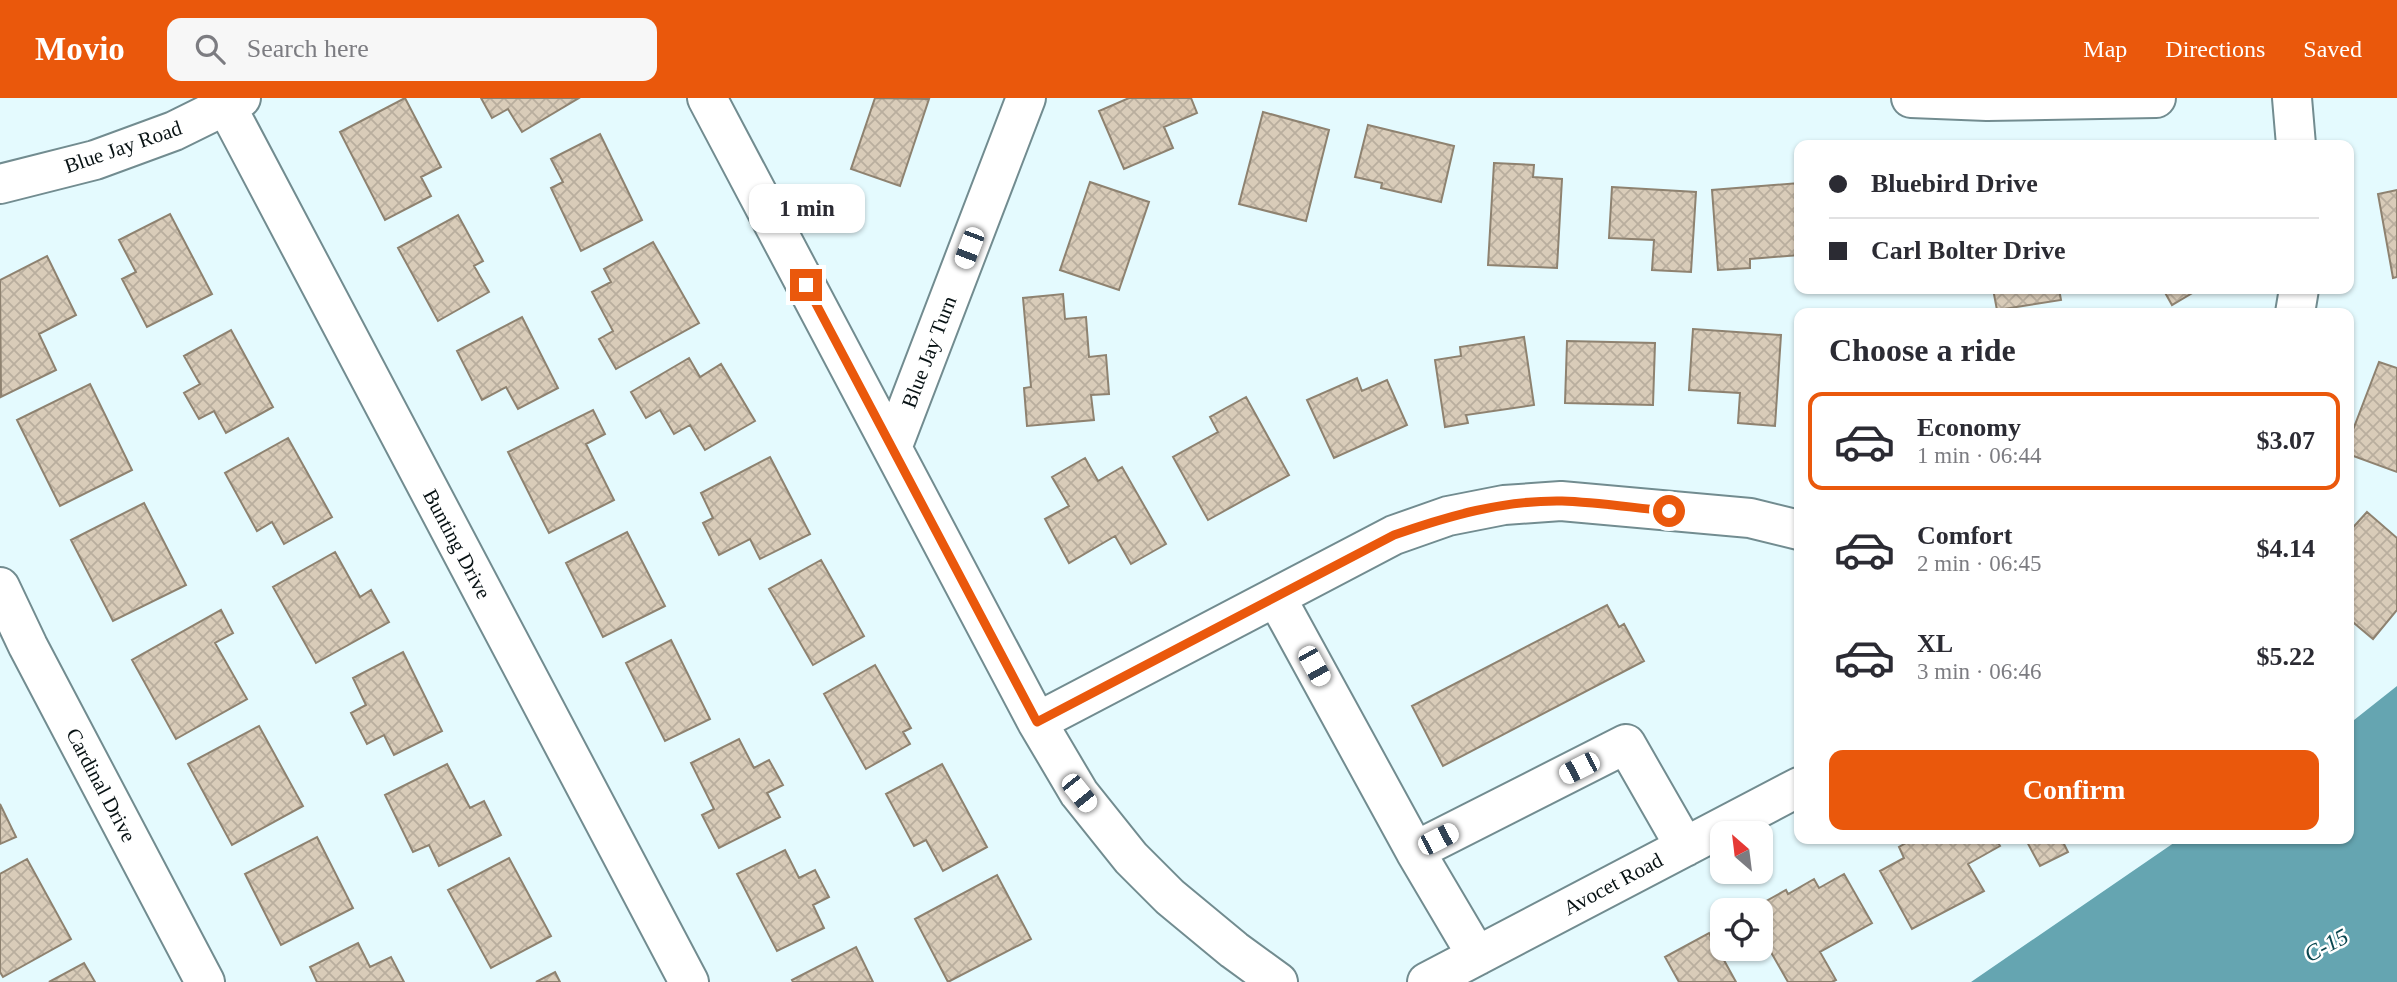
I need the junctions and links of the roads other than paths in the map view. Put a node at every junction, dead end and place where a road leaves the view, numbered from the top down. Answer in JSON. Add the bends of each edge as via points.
{"nodes":[{"id":1,"x":707,"y":98,"type":"edge"},
{"id":2,"x":1026,"y":98,"type":"edge"},
{"id":3,"x":1911,"y":98,"type":"edge"},
{"id":4,"x":2156,"y":98,"type":"edge"},
{"id":5,"x":2292,"y":98,"type":"edge"},
{"id":6,"x":229,"y":101,"type":"edge"},
{"id":7,"x":2296,"y":140,"type":"edge"},
{"id":8,"x":0,"y":184,"type":"edge"},
{"id":9,"x":892,"y":448,"type":"junction"},
{"id":10,"x":1794,"y":529,"type":"edge"},
{"id":11,"x":0,"y":587,"type":"edge"},
{"id":12,"x":1276,"y":597,"type":"junction"},
{"id":13,"x":1037,"y":722,"type":"junction"},
{"id":14,"x":1794,"y":790,"type":"edge"},
{"id":15,"x":1685,"y":847,"type":"junction"},
{"id":16,"x":1415,"y":851,"type":"junction"},
{"id":17,"x":1477,"y":956,"type":"junction"},
{"id":18,"x":205,"y":982,"type":"edge"},
{"id":19,"x":689,"y":982,"type":"edge"},
{"id":20,"x":1278,"y":982,"type":"edge"},
{"id":21,"x":1427,"y":982,"type":"edge"}],
"edges":[{"from":1,"to":9,"type":"street"},
{"from":2,"to":9,"type":"street","name":"Blue Jay Turn"},
{"from":3,"to":4,"type":"street"},
{"from":5,"to":7,"type":"street"},
{"from":6,"to":8,"type":"street","name":"Blue Jay Road","via":[[174,131],[95,160]]},
{"from":6,"to":19,"type":"street","name":"Bunting Drive"},
{"from":9,"to":13,"type":"street"},
{"from":10,"to":12,"type":"street","via":[[1750,518],[1561,501],[1504,505],[1448,516],[1394,535]]},
{"from":11,"to":18,"type":"street","name":"Cardinal Drive"},
{"from":12,"to":13,"type":"street"},
{"from":12,"to":16,"type":"street"},
{"from":13,"to":20,"type":"street","via":[[1079,793],[1132,858],[1170,897]]},
{"from":14,"to":15,"type":"street","name":"Avocet Road"},
{"from":15,"to":16,"type":"street","via":[[1626,744]]},
{"from":15,"to":17,"type":"street","name":"Avocet Road"},
{"from":16,"to":17,"type":"street"},
{"from":17,"to":21,"type":"street","name":"Avocet Road"}]}
